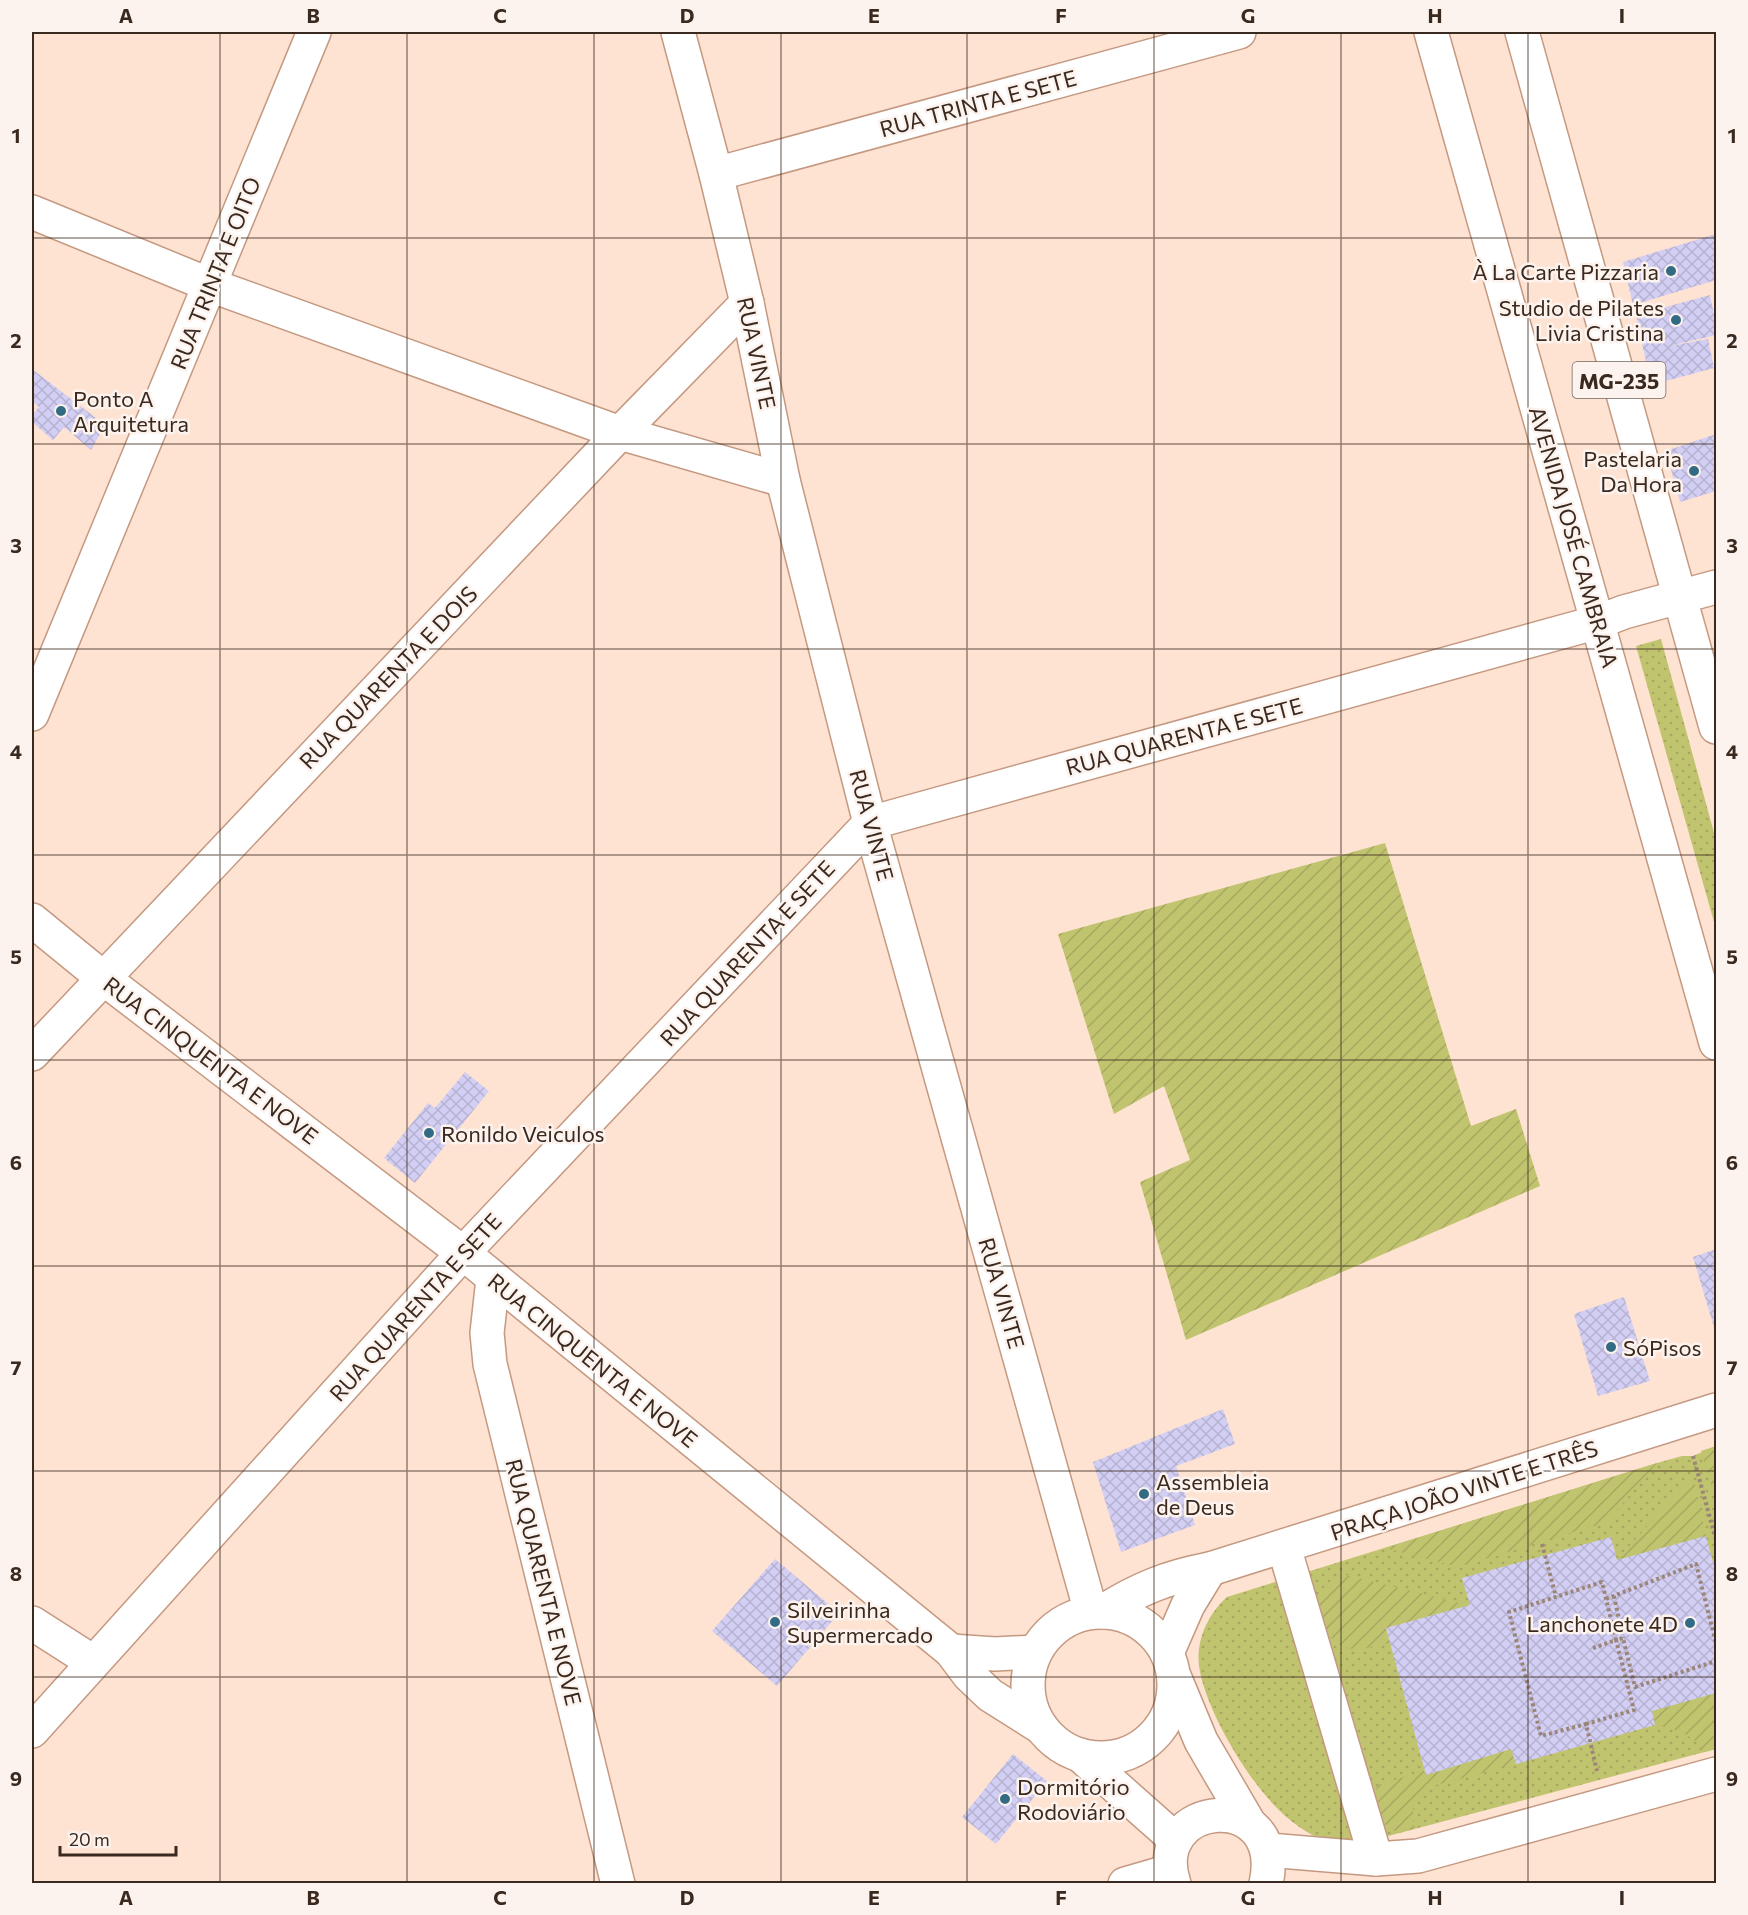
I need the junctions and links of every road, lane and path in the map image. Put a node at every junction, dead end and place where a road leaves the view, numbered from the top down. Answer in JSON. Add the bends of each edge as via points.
{"nodes":[{"id":1,"x":314,"y":32,"type":"edge"},
{"id":2,"x":678,"y":32,"type":"edge"},
{"id":3,"x":1239,"y":32,"type":"edge"},
{"id":4,"x":1431,"y":32,"type":"edge"},
{"id":5,"x":1522,"y":32,"type":"edge"},
{"id":6,"x":716,"y":174,"type":"junction"},
{"id":7,"x":32,"y":212,"type":"edge"},
{"id":8,"x":210,"y":285,"type":"junction"},
{"id":9,"x":747,"y":303,"type":"junction"},
{"id":10,"x":620,"y":433,"type":"junction"},
{"id":11,"x":783,"y":480,"type":"junction"},
{"id":12,"x":1716,"y":587,"type":"edge"},
{"id":13,"x":1679,"y":597,"type":"junction"},
{"id":14,"x":1598,"y":622,"type":"junction"},
{"id":15,"x":32,"y":714,"type":"edge"},
{"id":16,"x":1716,"y":727,"type":"edge"},
{"id":17,"x":870,"y":823,"type":"junction"},
{"id":18,"x":32,"y":920,"type":"edge"},
{"id":19,"x":103,"y":978,"type":"junction"},
{"id":20,"x":1716,"y":1043,"type":"edge"},
{"id":21,"x":32,"y":1054,"type":"edge"},
{"id":22,"x":463,"y":1253,"type":"junction"},
{"id":23,"x":493,"y":1279,"type":"junction"},
{"id":24,"x":1716,"y":1410,"type":"edge"},
{"id":25,"x":1693,"y":1455,"type":"dead end"},
{"id":26,"x":1716,"y":1540,"type":"edge"},
{"id":27,"x":1542,"y":1544,"type":"dead end"},
{"id":28,"x":1284,"y":1547,"type":"junction"},
{"id":29,"x":1210,"y":1569,"type":"junction"},
{"id":30,"x":1614,"y":1596,"type":"junction"},
{"id":31,"x":1556,"y":1597,"type":"junction"},
{"id":32,"x":1606,"y":1599,"type":"junction"},
{"id":33,"x":1096,"y":1612,"type":"junction"},
{"id":34,"x":32,"y":1623,"type":"edge"},
{"id":35,"x":1623,"y":1638,"type":"junction"},
{"id":36,"x":1616,"y":1640,"type":"junction"},
{"id":37,"x":1716,"y":1643,"type":"edge"},
{"id":38,"x":1593,"y":1648,"type":"dead end"},
{"id":39,"x":951,"y":1652,"type":"junction"},
{"id":40,"x":1035,"y":1652,"type":"junction"},
{"id":41,"x":1716,"y":1661,"type":"edge"},
{"id":42,"x":93,"y":1662,"type":"junction"},
{"id":43,"x":1170,"y":1664,"type":"junction"},
{"id":44,"x":1586,"y":1724,"type":"junction"},
{"id":45,"x":1039,"y":1726,"type":"junction"},
{"id":46,"x":32,"y":1731,"type":"edge"},
{"id":47,"x":1080,"y":1755,"type":"junction"},
{"id":48,"x":1716,"y":1774,"type":"edge"},
{"id":49,"x":1599,"y":1780,"type":"dead end"},
{"id":50,"x":1249,"y":1823,"type":"junction"},
{"id":51,"x":1268,"y":1850,"type":"junction"},
{"id":52,"x":1376,"y":1859,"type":"junction"},
{"id":53,"x":1173,"y":1865,"type":"edge"},
{"id":54,"x":618,"y":1884,"type":"edge"},
{"id":55,"x":1125,"y":1884,"type":"edge"},
{"id":56,"x":1266,"y":1884,"type":"edge"}],
"edges":[{"from":1,"to":8,"type":"street","name":"RUA TRINTA E OITO"},
{"from":2,"to":6,"type":"street","name":"RUA VINTE"},
{"from":3,"to":6,"type":"street","name":"RUA TRINTA E SETE"},
{"from":4,"to":14,"type":"street","name":"AVENIDA JOSÉ CAMBRAIA"},
{"from":5,"to":13,"type":"street","number":"MG-235"},
{"from":6,"to":9,"type":"street","name":"RUA VINTE"},
{"from":7,"to":8,"type":"street"},
{"from":8,"to":10,"type":"street"},
{"from":8,"to":15,"type":"street","name":"RUA TRINTA E OITO"},
{"from":9,"to":10,"type":"street","name":"RUA QUARENTA E DOIS"},
{"from":9,"to":11,"type":"street","name":"RUA VINTE"},
{"from":10,"to":11,"type":"street"},
{"from":10,"to":19,"type":"street","name":"RUA QUARENTA E DOIS"},
{"from":11,"to":17,"type":"street","name":"RUA VINTE"},
{"from":12,"to":13,"type":"street","name":"RUA QUARENTA E SETE"},
{"from":13,"to":14,"type":"street","name":"RUA QUARENTA E SETE"},
{"from":13,"to":16,"type":"street","number":"MG-235"},
{"from":14,"to":17,"type":"street","name":"RUA QUARENTA E SETE"},
{"from":14,"to":20,"type":"street","name":"AVENIDA JOSÉ CAMBRAIA"},
{"from":17,"to":22,"type":"street","name":"RUA QUARENTA E SETE"},
{"from":17,"to":33,"type":"street","name":"RUA VINTE"},
{"from":18,"to":19,"type":"street","name":"RUA CINQUENTA E NOVE"},
{"from":19,"to":21,"type":"street","name":"RUA QUARENTA E DOIS"},
{"from":19,"to":22,"type":"street","name":"RUA CINQUENTA E NOVE"},
{"from":22,"to":23,"type":"street","name":"RUA CINQUENTA E NOVE"},
{"from":22,"to":42,"type":"street","name":"RUA QUARENTA E SETE"},
{"from":23,"to":39,"type":"street","name":"RUA CINQUENTA E NOVE"},
{"from":23,"to":54,"type":"street","name":"RUA QUARENTA E NOVE","via":[[487,1333],[490,1364]]},
{"from":24,"to":28,"type":"street","name":"PRAÇA JOÃO VINTE E TRÊS"},
{"from":25,"to":26,"type":"path"},
{"from":27,"to":31,"type":"path"},
{"from":28,"to":29,"type":"street","name":"PRAÇA JOÃO VINTE E TRÊS"},
{"from":28,"to":52,"type":"street"},
{"from":29,"to":33,"type":"street","name":"PRAÇA JOÃO VINTE E TRÊS","via":[[1156,1582]]},
{"from":29,"to":43,"type":"street","via":[[1188,1605]]},
{"from":30,"to":32,"type":"path"},
{"from":30,"to":35,"type":"path"},
{"from":30,"to":37,"type":"path","via":[[1696,1564]]},
{"from":31,"to":32,"type":"path","via":[[1602,1582]]},
{"from":31,"to":44,"type":"path","via":[[1509,1612],[1541,1736]]},
{"from":32,"to":36,"type":"path"},
{"from":33,"to":40,"type":"street","via":[[1069,1619],[1050,1632]]},
{"from":33,"to":43,"type":"street","via":[[1114,1612],[1136,1620],[1154,1634]]},
{"from":34,"to":42,"type":"street"},
{"from":35,"to":36,"type":"path"},
{"from":35,"to":41,"type":"path","via":[[1635,1687]]},
{"from":36,"to":38,"type":"path"},
{"from":36,"to":44,"type":"path","via":[[1634,1710]]},
{"from":39,"to":40,"type":"street"},
{"from":39,"to":45,"type":"street","name":"RUA CINQUENTA E NOVE","via":[[990,1695]]},
{"from":40,"to":45,"type":"street","via":[[1028,1677],[1029,1702]]},
{"from":42,"to":46,"type":"street","name":"RUA QUARENTA E SETE"},
{"from":43,"to":47,"type":"street","via":[[1173,1698],[1165,1720],[1151,1738],[1129,1752],[1105,1758]]},
{"from":43,"to":50,"type":"street","via":[[1201,1741]]},
{"from":44,"to":49,"type":"path"},
{"from":45,"to":47,"type":"street","via":[[1057,1744]]},
{"from":47,"to":53,"type":"street"},
{"from":48,"to":52,"type":"street","via":[[1418,1856]]},
{"from":50,"to":51,"type":"street"},
{"from":50,"to":53,"type":"street","via":[[1217,1814],[1200,1818],[1185,1828]]},
{"from":51,"to":52,"type":"street"},
{"from":51,"to":56,"type":"street"},
{"from":53,"to":55,"type":"street"}]}
